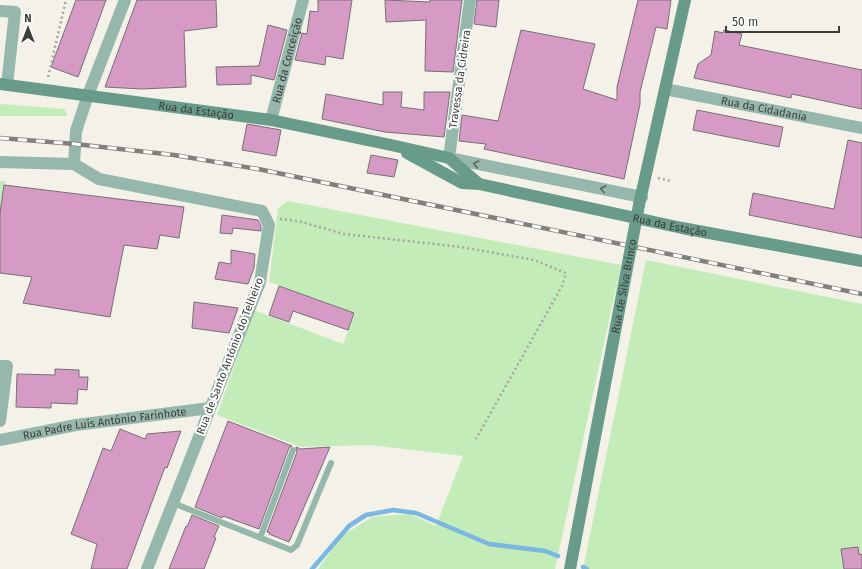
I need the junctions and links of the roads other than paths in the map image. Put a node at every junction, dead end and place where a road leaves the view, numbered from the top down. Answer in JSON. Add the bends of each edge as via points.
{"nodes":[{"id":1,"x":125,"y":0,"type":"edge"},
{"id":2,"x":303,"y":0,"type":"edge"},
{"id":3,"x":470,"y":0,"type":"edge"},
{"id":4,"x":685,"y":3,"type":"edge"},
{"id":5,"x":0,"y":11,"type":"edge"},
{"id":6,"x":3,"y":84,"type":"edge"},
{"id":7,"x":666,"y":89,"type":"junction"},
{"id":8,"x":88,"y":95,"type":"junction"},
{"id":9,"x":271,"y":120,"type":"junction"},
{"id":10,"x":862,"y":128,"type":"edge"},
{"id":11,"x":392,"y":145,"type":"junction"},
{"id":12,"x":449,"y":158,"type":"junction"},
{"id":13,"x":0,"y":162,"type":"edge"},
{"id":14,"x":74,"y":164,"type":"junction"},
{"id":15,"x":479,"y":184,"type":"junction"},
{"id":16,"x":640,"y":201,"type":"junction"},
{"id":17,"x":862,"y":261,"type":"edge"},
{"id":18,"x":0,"y":366,"type":"edge"},
{"id":19,"x":210,"y":408,"type":"junction"},
{"id":20,"x":0,"y":421,"type":"edge"},
{"id":21,"x":0,"y":440,"type":"edge"},
{"id":22,"x":293,"y":450,"type":"dead end"},
{"id":23,"x":331,"y":462,"type":"dead end"},
{"id":24,"x":173,"y":503,"type":"junction"},
{"id":25,"x":260,"y":538,"type":"junction"},
{"id":26,"x":147,"y":569,"type":"edge"},
{"id":27,"x":570,"y":569,"type":"edge"}],
"edges":[{"from":1,"to":8,"type":"street"},
{"from":2,"to":9,"type":"street","name":"Rua da Conceição"},
{"from":3,"to":12,"type":"street","name":"Travessa da Cidreira"},
{"from":4,"to":7,"type":"street","name":"Rua de Silva Brinco"},
{"from":5,"to":6,"type":"street","via":[[15,12]]},
{"from":6,"to":8,"type":"street","name":"Rua da Estação"},
{"from":7,"to":10,"type":"street","name":"Rua da Cidadania"},
{"from":7,"to":16,"type":"street","name":"Rua de Silva Brinco","via":[[660,106]]},
{"from":8,"to":9,"type":"street","name":"Rua da Estação"},
{"from":8,"to":14,"type":"street","via":[[76,131]]},
{"from":9,"to":11,"type":"street","name":"Rua da Estação"},
{"from":11,"to":12,"type":"street","name":"Rua da Estação"},
{"from":11,"to":15,"type":"street","name":"Rua da Estação","via":[[462,183]]},
{"from":12,"to":15,"type":"street","name":"Rua da Estação"},
{"from":16,"to":12,"type":"street","name":"Rua da Estação","one_way":true},
{"from":13,"to":14,"type":"street"},
{"from":14,"to":19,"type":"street","name":"Rua de Santo António do Telheiro","via":[[99,179],[262,211],[266,218],[269,225],[260,282]]},
{"from":15,"to":17,"type":"street","name":"Rua da Estação","via":[[682,228]]},
{"from":16,"to":27,"type":"street","name":"Rua de Silva Brinco","bridge":true},
{"from":18,"to":20,"type":"street","via":[[7,366]]},
{"from":19,"to":21,"type":"street","name":"Rua Padre Luís António Farinhote","via":[[76,425]]},
{"from":19,"to":24,"type":"street","name":"Rua de Santo António do Telheiro"},
{"from":22,"to":25,"type":"lane"},
{"from":23,"to":25,"type":"lane","via":[[297,545],[291,550]]},
{"from":24,"to":25,"type":"lane"},
{"from":24,"to":26,"type":"street","name":"Rua de Santo António do Telheiro"}]}
